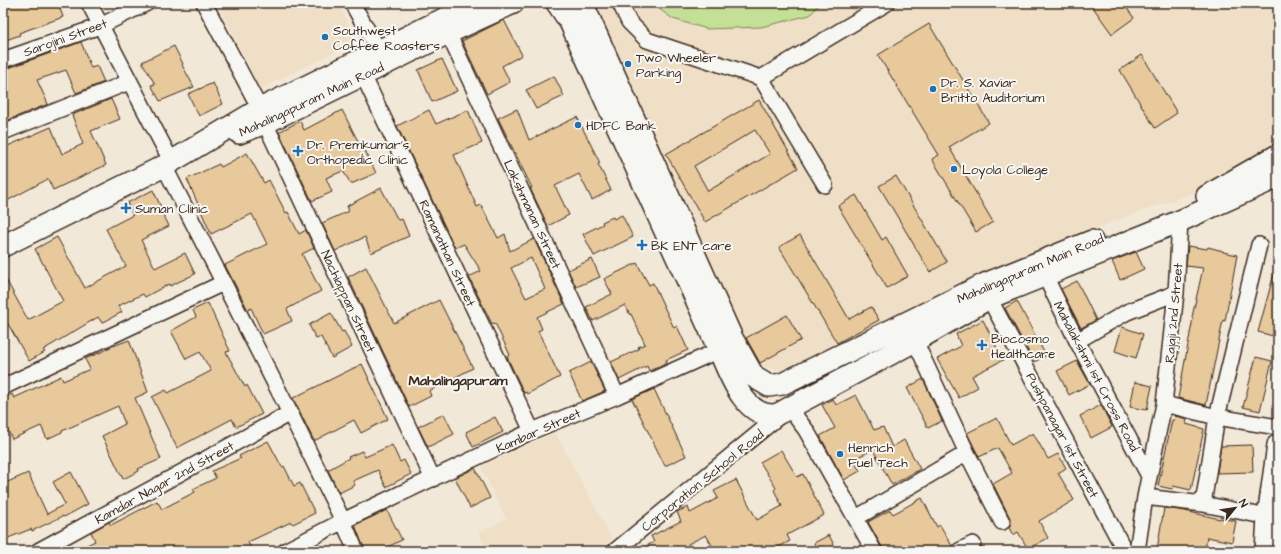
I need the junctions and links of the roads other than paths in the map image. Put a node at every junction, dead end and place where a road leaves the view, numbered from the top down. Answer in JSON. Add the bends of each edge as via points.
{"nodes":[{"id":1,"x":89,"y":3,"type":"edge"},
{"id":2,"x":147,"y":3,"type":"edge"},
{"id":3,"x":204,"y":3,"type":"edge"},
{"id":4,"x":352,"y":3,"type":"edge"},
{"id":5,"x":476,"y":3,"type":"edge"},
{"id":6,"x":513,"y":3,"type":"edge"},
{"id":7,"x":557,"y":3,"type":"edge"},
{"id":8,"x":579,"y":3,"type":"edge"},
{"id":9,"x":620,"y":3,"type":"edge"},
{"id":10,"x":887,"y":3,"type":"edge"},
{"id":11,"x":100,"y":26,"type":"junction"},
{"id":12,"x":448,"y":33,"type":"junction"},
{"id":13,"x":381,"y":57,"type":"junction"},
{"id":14,"x":3,"y":60,"type":"edge"},
{"id":15,"x":363,"y":75,"type":"junction"},
{"id":16,"x":761,"y":78,"type":"junction"},
{"id":17,"x":129,"y":82,"type":"junction"},
{"id":18,"x":262,"y":116,"type":"junction"},
{"id":19,"x":3,"y":132,"type":"edge"},
{"id":20,"x":1278,"y":155,"type":"edge"},
{"id":21,"x":167,"y":159,"type":"junction"},
{"id":22,"x":1278,"y":177,"type":"edge"},
{"id":23,"x":825,"y":185,"type":"dead end"},
{"id":24,"x":106,"y":194,"type":"junction"},
{"id":25,"x":1180,"y":221,"type":"junction"},
{"id":26,"x":3,"y":230,"type":"edge"},
{"id":27,"x":1259,"y":245,"type":"dead end"},
{"id":28,"x":3,"y":246,"type":"edge"},
{"id":29,"x":3,"y":260,"type":"edge"},
{"id":30,"x":1045,"y":276,"type":"junction"},
{"id":31,"x":223,"y":283,"type":"junction"},
{"id":32,"x":1176,"y":293,"type":"junction"},
{"id":33,"x":989,"y":298,"type":"junction"},
{"id":34,"x":914,"y":341,"type":"junction"},
{"id":35,"x":1076,"y":341,"type":"junction"},
{"id":36,"x":726,"y":345,"type":"junction"},
{"id":37,"x":782,"y":384,"type":"junction"},
{"id":38,"x":3,"y":387,"type":"edge"},
{"id":39,"x":617,"y":396,"type":"junction"},
{"id":40,"x":1164,"y":404,"type":"junction"},
{"id":41,"x":789,"y":408,"type":"junction"},
{"id":42,"x":290,"y":413,"type":"junction"},
{"id":43,"x":1217,"y":417,"type":"junction"},
{"id":44,"x":1278,"y":426,"type":"edge"},
{"id":45,"x":532,"y":431,"type":"junction"},
{"id":46,"x":1278,"y":445,"type":"edge"},
{"id":47,"x":967,"y":453,"type":"junction"},
{"id":48,"x":1149,"y":476,"type":"junction"},
{"id":49,"x":432,"y":479,"type":"junction"},
{"id":50,"x":1145,"y":497,"type":"junction"},
{"id":51,"x":1203,"y":504,"type":"junction"},
{"id":52,"x":1268,"y":517,"type":"junction"},
{"id":53,"x":856,"y":518,"type":"junction"},
{"id":54,"x":343,"y":521,"type":"junction"},
{"id":55,"x":1002,"y":522,"type":"dead end"},
{"id":56,"x":973,"y":544,"type":"dead end"},
{"id":57,"x":38,"y":551,"type":"edge"},
{"id":58,"x":285,"y":551,"type":"edge"},
{"id":59,"x":356,"y":551,"type":"edge"},
{"id":60,"x":615,"y":551,"type":"edge"},
{"id":61,"x":874,"y":551,"type":"edge"},
{"id":62,"x":959,"y":551,"type":"edge"},
{"id":63,"x":1125,"y":551,"type":"edge"},
{"id":64,"x":1137,"y":551,"type":"edge"},
{"id":65,"x":1266,"y":551,"type":"edge"}],
"edges":[{"from":1,"to":11,"type":"street"},
{"from":2,"to":11,"type":"street","name":"Sarojini Street"},
{"from":3,"to":18,"type":"street","name":"Nachiappan Street"},
{"from":4,"to":13,"type":"street"},
{"from":5,"to":13,"type":"main road","name":"Mahalingapuram Main Road"},
{"from":6,"to":12,"type":"main road","name":"Mahalingapuram Main Road"},
{"from":7,"to":36,"type":"main road","name":"Mahalingapuram Main Road","via":[[570,22]]},
{"from":8,"to":36,"type":"main road","name":"Mahalingapuram Main Road","via":[[585,9]]},
{"from":9,"to":16,"type":"street","via":[[629,22],[647,40]]},
{"from":10,"to":16,"type":"street"},
{"from":11,"to":14,"type":"street","name":"Sarojini Street"},
{"from":11,"to":17,"type":"street"},
{"from":12,"to":13,"type":"main road","name":"Mahalingapuram Main Road"},
{"from":12,"to":39,"type":"street","name":"Lakshmanan Street"},
{"from":13,"to":15,"type":"main road","name":"Mahalingapuram Main Road"},
{"from":13,"to":18,"type":"main road","name":"Mahalingapuram Main Road"},
{"from":15,"to":18,"type":"main road","name":"Mahalingapuram Main Road"},
{"from":15,"to":45,"type":"street","name":"Ramanathan Street"},
{"from":16,"to":23,"type":"street"},
{"from":17,"to":19,"type":"street"},
{"from":17,"to":21,"type":"street"},
{"from":18,"to":21,"type":"main road","name":"Mahalingapuram Main Road"},
{"from":18,"to":49,"type":"street","name":"Nachiappan Street"},
{"from":20,"to":37,"type":"main road","name":"Mahalingapuram Main Road","via":[[1208,196],[984,284]]},
{"from":21,"to":24,"type":"main road","name":"Mahalingapuram Main Road"},
{"from":21,"to":26,"type":"main road"},
{"from":21,"to":31,"type":"street"},
{"from":22,"to":25,"type":"main road","name":"Mahalingapuram Main Road"},
{"from":24,"to":28,"type":"main road","name":"Mahalingapuram Main Road"},
{"from":24,"to":29,"type":"main road","via":[[90,214]]},
{"from":25,"to":30,"type":"main road","name":"Mahalingapuram Main Road"},
{"from":25,"to":32,"type":"street","name":"Rajaji 2nd Street"},
{"from":27,"to":43,"type":"street"},
{"from":30,"to":33,"type":"main road","name":"Mahalingapuram Main Road"},
{"from":30,"to":35,"type":"street","name":"Mahalakshmi 1st Cross Road"},
{"from":31,"to":38,"type":"street"},
{"from":31,"to":42,"type":"street"},
{"from":32,"to":35,"type":"street","via":[[1127,312]]},
{"from":32,"to":40,"type":"street","name":"Rajaji 2nd Street"},
{"from":33,"to":34,"type":"main road","name":"Mahalingapuram Main Road"},
{"from":33,"to":63,"type":"street","name":"Pushpanagar 1st Street"},
{"from":34,"to":41,"type":"main road","name":"Mahalingapuram Main Road"},
{"from":34,"to":47,"type":"street"},
{"from":35,"to":48,"type":"street","name":"Mahalakshmi 1st Cross Road"},
{"from":36,"to":37,"type":"main road","name":"Mahalingapuram Main Road","via":[[754,377],[769,386]]},
{"from":36,"to":39,"type":"street","name":"Kambar Street"},
{"from":36,"to":41,"type":"main road","name":"Mahalingapuram Main Road","via":[[740,393],[751,407],[760,414],[774,416]]},
{"from":37,"to":41,"type":"main road"},
{"from":39,"to":45,"type":"street","name":"Kambar Street"},
{"from":40,"to":43,"type":"street"},
{"from":40,"to":48,"type":"street","name":"Rajaji 2nd Street"},
{"from":41,"to":53,"type":"street","via":[[806,430]]},
{"from":41,"to":60,"type":"street","name":"Corporation School Road"},
{"from":42,"to":54,"type":"street"},
{"from":42,"to":57,"type":"street","name":"Kamdar Nagar 2nd Street"},
{"from":43,"to":44,"type":"street"},
{"from":43,"to":51,"type":"street"},
{"from":45,"to":49,"type":"street","name":"Kambar Street"},
{"from":46,"to":52,"type":"main road"},
{"from":47,"to":53,"type":"street"},
{"from":47,"to":55,"type":"street"},
{"from":48,"to":50,"type":"street","name":"Rajaji 2nd Street"},
{"from":49,"to":54,"type":"street","name":"Kambar Street"},
{"from":50,"to":51,"type":"street"},
{"from":50,"to":64,"type":"street","name":"Rajaji 2nd Street"},
{"from":51,"to":52,"type":"street"},
{"from":52,"to":65,"type":"main road"},
{"from":53,"to":61,"type":"street"},
{"from":54,"to":58,"type":"street","name":"Kambar Street"},
{"from":54,"to":59,"type":"street"},
{"from":56,"to":62,"type":"street"}]}
